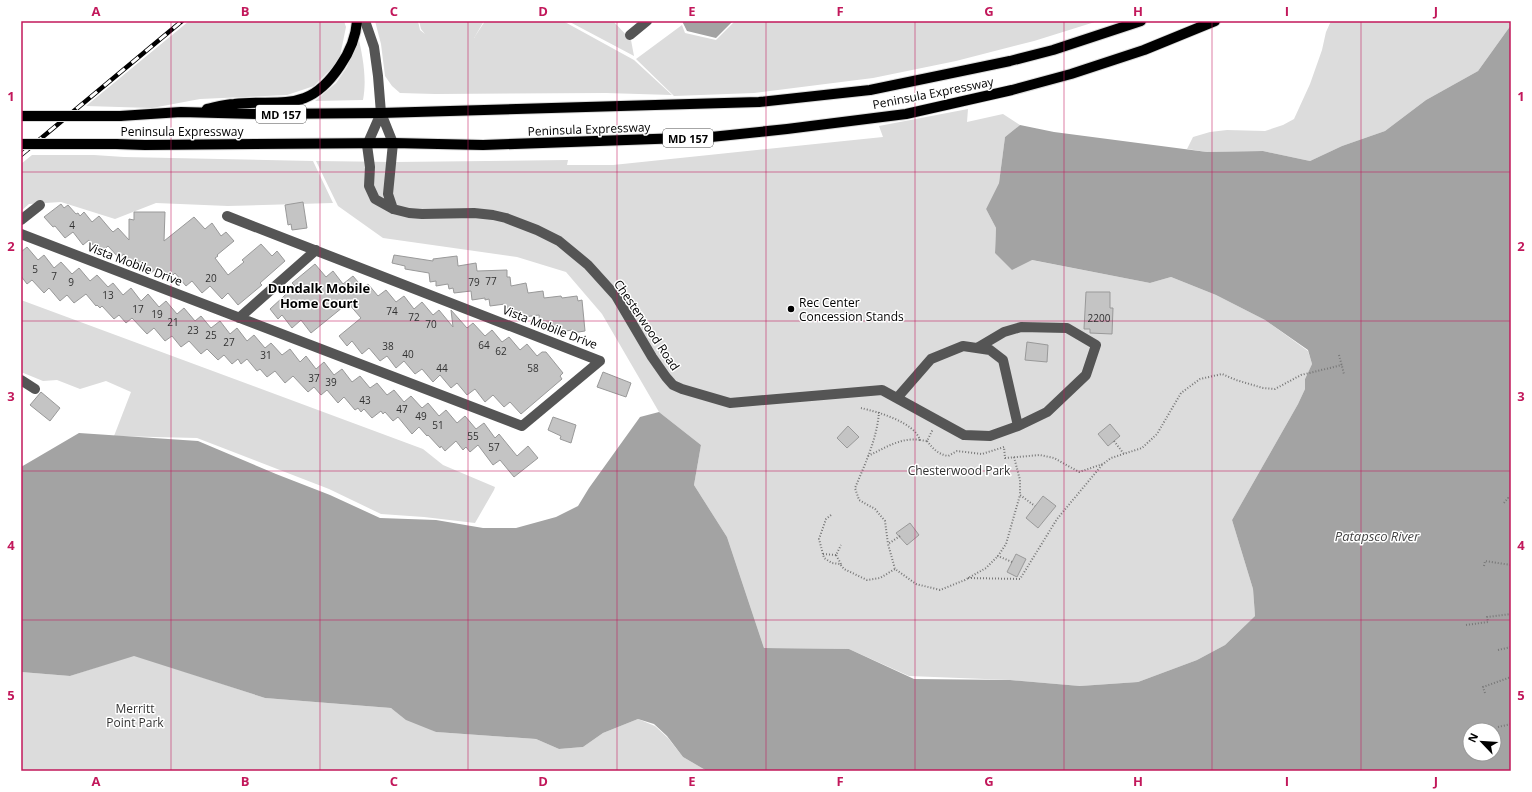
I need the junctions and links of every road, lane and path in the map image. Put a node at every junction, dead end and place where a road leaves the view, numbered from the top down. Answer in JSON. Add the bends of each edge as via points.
{"nodes":[{"id":1,"x":357,"y":21,"type":"edge"},
{"id":2,"x":365,"y":21,"type":"edge"},
{"id":3,"x":647,"y":21,"type":"edge"},
{"id":4,"x":1141,"y":21,"type":"edge"},
{"id":5,"x":1215,"y":21,"type":"edge"},
{"id":6,"x":630,"y":35,"type":"dead end"},
{"id":7,"x":189,"y":112,"type":"junction"},
{"id":8,"x":381,"y":113,"type":"junction"},
{"id":9,"x":21,"y":116,"type":"edge"},
{"id":10,"x":393,"y":143,"type":"junction"},
{"id":11,"x":21,"y":144,"type":"edge"},
{"id":12,"x":366,"y":144,"type":"junction"},
{"id":13,"x":40,"y":205,"type":"dead end"},
{"id":14,"x":393,"y":209,"type":"junction"},
{"id":15,"x":227,"y":216,"type":"dead end"},
{"id":16,"x":21,"y":220,"type":"edge"},
{"id":17,"x":21,"y":234,"type":"edge"},
{"id":18,"x":316,"y":250,"type":"junction"},
{"id":19,"x":239,"y":318,"type":"junction"},
{"id":20,"x":977,"y":348,"type":"junction"},
{"id":21,"x":1339,"y":355,"type":"dead end"},
{"id":22,"x":1342,"y":364,"type":"junction"},
{"id":23,"x":1344,"y":374,"type":"dead end"},
{"id":24,"x":21,"y":380,"type":"edge"},
{"id":25,"x":35,"y":388,"type":"dead end"},
{"id":26,"x":897,"y":398,"type":"junction"},
{"id":27,"x":861,"y":408,"type":"dead end"},
{"id":28,"x":879,"y":412,"type":"junction"},
{"id":29,"x":937,"y":420,"type":"junction"},
{"id":30,"x":1018,"y":426,"type":"junction"},
{"id":31,"x":920,"y":440,"type":"junction"},
{"id":32,"x":927,"y":441,"type":"junction"},
{"id":33,"x":1114,"y":441,"type":"dead end"},
{"id":34,"x":1124,"y":454,"type":"junction"},
{"id":35,"x":868,"y":456,"type":"junction"},
{"id":36,"x":1014,"y":457,"type":"junction"},
{"id":37,"x":1103,"y":464,"type":"junction"},
{"id":38,"x":1020,"y":495,"type":"junction"},
{"id":39,"x":1511,"y":500,"type":"edge"},
{"id":40,"x":863,"y":502,"type":"junction"},
{"id":41,"x":1504,"y":503,"type":"dead end"},
{"id":42,"x":861,"y":506,"type":"dead end"},
{"id":43,"x":1035,"y":506,"type":"dead end"},
{"id":44,"x":831,"y":515,"type":"dead end"},
{"id":45,"x":900,"y":536,"type":"dead end"},
{"id":46,"x":888,"y":544,"type":"junction"},
{"id":47,"x":841,"y":545,"type":"dead end"},
{"id":48,"x":823,"y":554,"type":"junction"},
{"id":49,"x":836,"y":555,"type":"junction"},
{"id":50,"x":998,"y":556,"type":"junction"},
{"id":51,"x":1012,"y":562,"type":"dead end"},
{"id":52,"x":1511,"y":565,"type":"edge"},
{"id":53,"x":1484,"y":566,"type":"dead end"},
{"id":54,"x":842,"y":567,"type":"junction"},
{"id":55,"x":895,"y":569,"type":"junction"},
{"id":56,"x":968,"y":578,"type":"junction"},
{"id":57,"x":1511,"y":614,"type":"edge"},
{"id":58,"x":1466,"y":625,"type":"dead end"},
{"id":59,"x":1511,"y":647,"type":"edge"},
{"id":60,"x":1498,"y":650,"type":"dead end"},
{"id":61,"x":1511,"y":677,"type":"edge"},
{"id":62,"x":1485,"y":693,"type":"dead end"}],
"edges":[{"from":1,"to":7,"type":"main road","via":[[351,46],[343,61],[318,91],[290,103],[234,104]]},
{"from":2,"to":8,"type":"street","via":[[374,48]]},
{"from":3,"to":6,"type":"street"},
{"from":4,"to":8,"type":"main road","name":"Peninsula Expressway","number":"MD 157","via":[[1053,50],[1010,61],[870,90],[825,96],[751,103]]},
{"from":5,"to":10,"type":"main road","name":"Peninsula Expressway","number":"MD 157","via":[[1144,50],[1071,74],[906,114],[787,130],[710,137],[483,145]]},
{"from":7,"to":8,"type":"main road","name":"Peninsula Expressway","number":"MD 157"},
{"from":7,"to":9,"type":"main road","name":"Peninsula Expressway","number":"MD 157","bridge":true,"via":[[120,116]]},
{"from":8,"to":10,"type":"street"},
{"from":8,"to":12,"type":"street"},
{"from":10,"to":12,"type":"main road","name":"Peninsula Expressway","number":"MD 157"},
{"from":10,"to":14,"type":"street","via":[[388,194]]},
{"from":11,"to":12,"type":"main road","name":"Peninsula Expressway","number":"MD 157","bridge":true},
{"from":12,"to":14,"type":"street","name":"Chesterwood Road","via":[[372,194],[375,199]]},
{"from":13,"to":16,"type":"street"},
{"from":14,"to":26,"type":"street","name":"Chesterwood Road","via":[[422,214],[493,215],[524,225],[559,241],[588,265],[616,296],[666,377],[673,385],[682,389],[730,403],[882,390]]},
{"from":15,"to":18,"type":"street","name":"Vista Mobile Drive"},
{"from":17,"to":19,"type":"street","name":"Vista Mobile Drive"},
{"from":18,"to":19,"type":"street"},
{"from":18,"to":19,"type":"street","name":"Vista Mobile Drive","via":[[600,360],[522,426]]},
{"from":20,"to":26,"type":"street","via":[[963,346],[931,359]]},
{"from":20,"to":30,"type":"street","via":[[990,350],[1002,360]]},
{"from":20,"to":30,"type":"street","name":"Chesterwood Road","via":[[1004,332],[1021,327],[1067,328],[1096,344],[1086,375],[1047,412]]},
{"from":21,"to":22,"type":"path"},
{"from":22,"to":23,"type":"path"},
{"from":22,"to":34,"type":"path","via":[[1301,375],[1274,389],[1263,388],[1222,374],[1200,379],[1181,393],[1157,434],[1142,448]]},
{"from":24,"to":25,"type":"street"},
{"from":26,"to":29,"type":"street","name":"Chesterwood Road"},
{"from":27,"to":28,"type":"path"},
{"from":28,"to":31,"type":"path","via":[[918,433]]},
{"from":28,"to":35,"type":"path"},
{"from":29,"to":30,"type":"street","name":"Chesterwood Road","via":[[964,435],[990,436]]},
{"from":29,"to":32,"type":"path"},
{"from":31,"to":32,"type":"path"},
{"from":31,"to":35,"type":"path","via":[[901,440]]},
{"from":32,"to":36,"type":"path","via":[[942,455],[948,456],[957,451],[982,454],[1004,447],[1005,458]]},
{"from":33,"to":34,"type":"path"},
{"from":34,"to":37,"type":"path"},
{"from":35,"to":40,"type":"path","via":[[855,488],[859,500]]},
{"from":36,"to":37,"type":"path","via":[[1040,455],[1054,458],[1079,472]]},
{"from":36,"to":38,"type":"path","via":[[1020,480]]},
{"from":37,"to":56,"type":"path","via":[[1057,519],[1020,579]]},
{"from":38,"to":43,"type":"path"},
{"from":38,"to":50,"type":"path","via":[[1006,544]]},
{"from":39,"to":41,"type":"path","via":[[1508,498]]},
{"from":40,"to":42,"type":"path"},
{"from":40,"to":46,"type":"path","via":[[875,509],[885,521]]},
{"from":44,"to":48,"type":"path","via":[[826,519],[819,539]]},
{"from":45,"to":46,"type":"path"},
{"from":46,"to":55,"type":"path"},
{"from":47,"to":49,"type":"path"},
{"from":48,"to":49,"type":"path"},
{"from":48,"to":54,"type":"path","via":[[824,558]]},
{"from":49,"to":54,"type":"path"},
{"from":50,"to":51,"type":"path"},
{"from":50,"to":56,"type":"path","via":[[986,568]]},
{"from":52,"to":53,"type":"path","via":[[1485,561]]},
{"from":54,"to":55,"type":"path","via":[[867,580],[880,578]]},
{"from":55,"to":56,"type":"path","via":[[916,584],[940,590]]},
{"from":57,"to":58,"type":"path","via":[[1487,617],[1488,622]]},
{"from":59,"to":60,"type":"path"},
{"from":61,"to":62,"type":"path","via":[[1483,687]]}]}
